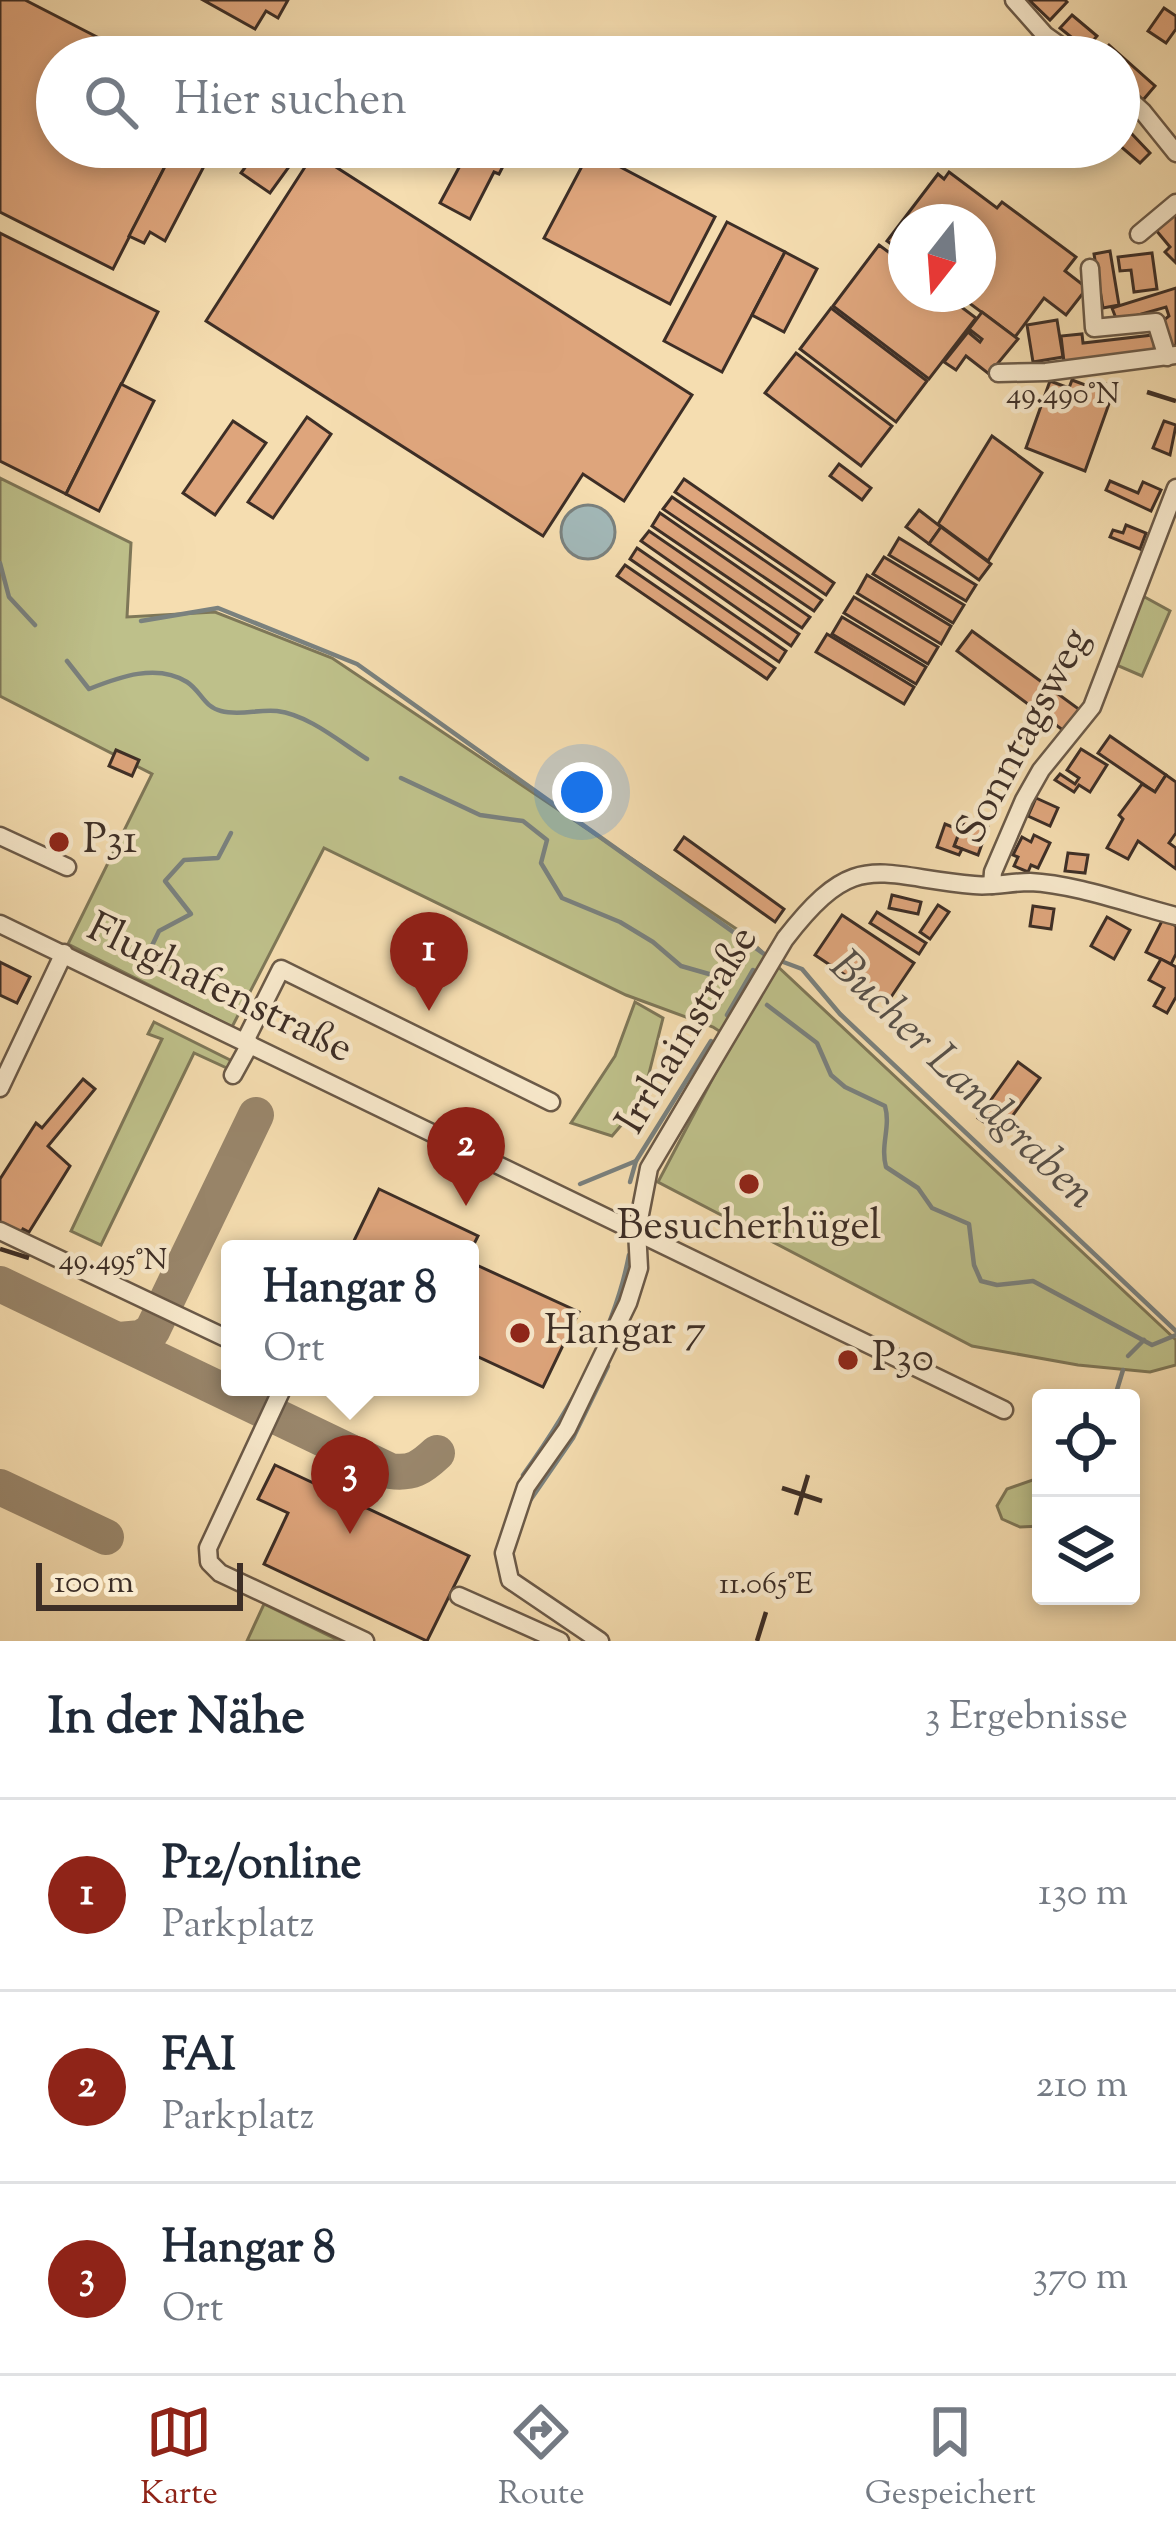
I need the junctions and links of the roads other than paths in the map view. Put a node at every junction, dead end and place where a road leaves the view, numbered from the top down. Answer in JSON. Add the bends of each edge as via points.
{"nodes":[{"id":1,"x":1014,"y":0,"type":"edge"},
{"id":2,"x":1046,"y":36,"type":"edge"},
{"id":3,"x":1140,"y":109,"type":"edge"},
{"id":4,"x":1176,"y":153,"type":"edge"},
{"id":5,"x":1176,"y":203,"type":"edge"},
{"id":6,"x":1139,"y":234,"type":"dead end"},
{"id":7,"x":1090,"y":268,"type":"dead end"},
{"id":8,"x":1172,"y":356,"type":"edge"},
{"id":9,"x":998,"y":374,"type":"dead end"},
{"id":10,"x":1176,"y":488,"type":"edge"},
{"id":11,"x":0,"y":836,"type":"edge"},
{"id":12,"x":67,"y":867,"type":"dead end"},
{"id":13,"x":992,"y":885,"type":"junction"},
{"id":14,"x":1176,"y":916,"type":"edge"},
{"id":15,"x":0,"y":924,"type":"edge"},
{"id":16,"x":64,"y":953,"type":"junction"},
{"id":17,"x":248,"y":1043,"type":"junction"},
{"id":18,"x":233,"y":1076,"type":"dead end"},
{"id":19,"x":0,"y":1088,"type":"edge"},
{"id":20,"x":551,"y":1102,"type":"dead end"},
{"id":21,"x":637,"y":1230,"type":"junction"},
{"id":22,"x":0,"y":1231,"type":"edge"},
{"id":23,"x":221,"y":1336,"type":"edge"},
{"id":24,"x":279,"y":1396,"type":"edge"},
{"id":25,"x":1004,"y":1409,"type":"dead end"},
{"id":26,"x":459,"y":1596,"type":"dead end"},
{"id":27,"x":365,"y":1641,"type":"edge"},
{"id":28,"x":560,"y":1641,"type":"edge"},
{"id":29,"x":600,"y":1641,"type":"edge"}],
"edges":[{"from":1,"to":2,"type":"street"},
{"from":3,"to":4,"type":"street"},
{"from":5,"to":6,"type":"street"},
{"from":7,"to":8,"type":"street","via":[[1094,328],[1156,322]]},
{"from":8,"to":9,"type":"street"},
{"from":10,"to":13,"type":"street","name":"Sonntagsweg","via":[[1092,707],[1024,800]]},
{"from":11,"to":12,"type":"street"},
{"from":13,"to":14,"type":"street","name":"Irrhainstraße","via":[[1033,882]]},
{"from":13,"to":21,"type":"street","name":"Irrhainstraße","via":[[880,871],[835,886],[812,905],[649,1168]]},
{"from":15,"to":16,"type":"street","name":"Flughafenstraße"},
{"from":16,"to":17,"type":"street","name":"Flughafenstraße"},
{"from":16,"to":19,"type":"street"},
{"from":17,"to":18,"type":"street"},
{"from":17,"to":20,"type":"street","via":[[281,969]]},
{"from":17,"to":21,"type":"street","name":"Flughafenstraße"},
{"from":21,"to":25,"type":"street","name":"Flughafenstraße"},
{"from":21,"to":29,"type":"street","name":"Irrhainstraße","via":[[639,1268],[628,1303],[567,1429],[526,1487],[504,1553],[522,1592]]},
{"from":22,"to":23,"type":"street"},
{"from":24,"to":27,"type":"street","via":[[208,1548],[209,1562]]},
{"from":26,"to":28,"type":"street"}]}
